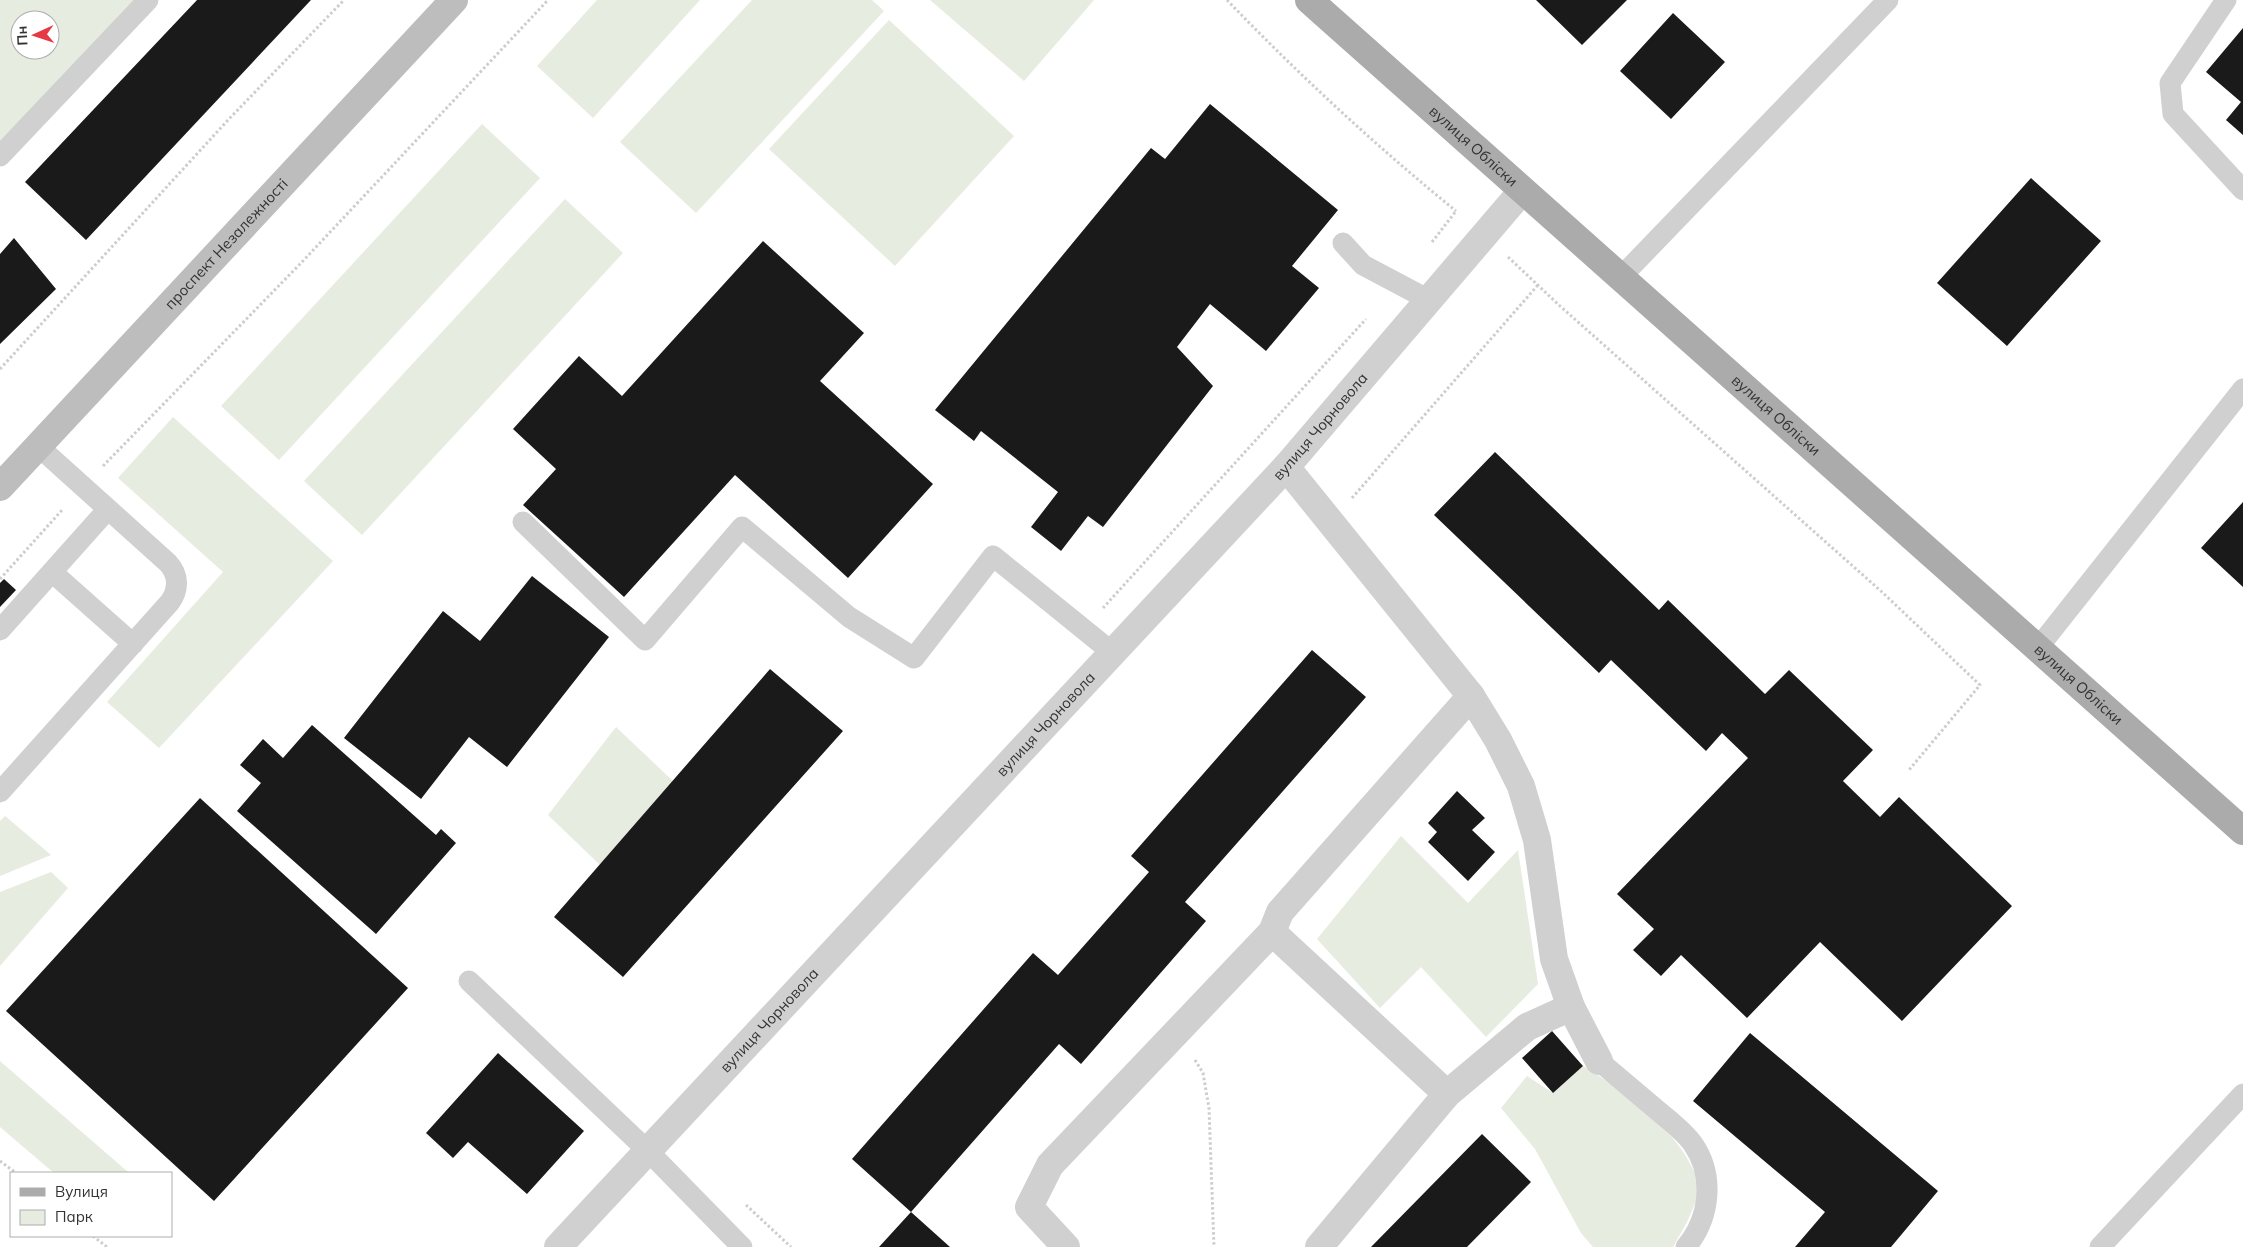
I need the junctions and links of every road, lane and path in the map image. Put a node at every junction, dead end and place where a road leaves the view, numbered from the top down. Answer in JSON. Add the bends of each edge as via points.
{"nodes":[{"id":1,"x":148,"y":0,"type":"edge"},
{"id":2,"x":344,"y":0,"type":"edge"},
{"id":3,"x":454,"y":0,"type":"edge"},
{"id":4,"x":548,"y":0,"type":"edge"},
{"id":5,"x":1227,"y":0,"type":"edge"},
{"id":6,"x":1309,"y":0,"type":"edge"},
{"id":7,"x":1888,"y":0,"type":"edge"},
{"id":8,"x":2226,"y":0,"type":"edge"},
{"id":9,"x":0,"y":156,"type":"edge"},
{"id":10,"x":2243,"y":190,"type":"edge"},
{"id":11,"x":1522,"y":191,"type":"junction"},
{"id":12,"x":1485,"y":234,"type":"junction"},
{"id":13,"x":1343,"y":244,"type":"dead end"},
{"id":14,"x":1620,"y":278,"type":"junction"},
{"id":15,"x":1538,"y":285,"type":"dead end"},
{"id":16,"x":1429,"y":300,"type":"junction"},
{"id":17,"x":0,"y":369,"type":"edge"},
{"id":18,"x":2243,"y":389,"type":"edge"},
{"id":19,"x":38,"y":446,"type":"junction"},
{"id":20,"x":1286,"y":467,"type":"junction"},
{"id":21,"x":0,"y":487,"type":"edge"},
{"id":22,"x":83,"y":487,"type":"junction"},
{"id":23,"x":1345,"y":492,"type":"dead end"},
{"id":24,"x":108,"y":509,"type":"junction"},
{"id":25,"x":523,"y":522,"type":"dead end"},
{"id":26,"x":52,"y":572,"type":"junction"},
{"id":27,"x":0,"y":579,"type":"edge"},
{"id":28,"x":0,"y":630,"type":"edge"},
{"id":29,"x":132,"y":644,"type":"junction"},
{"id":30,"x":2037,"y":649,"type":"junction"},
{"id":31,"x":1113,"y":653,"type":"junction"},
{"id":32,"x":1472,"y":696,"type":"junction"},
{"id":33,"x":1909,"y":770,"type":"dead end"},
{"id":34,"x":0,"y":792,"type":"edge"},
{"id":35,"x":2243,"y":832,"type":"edge"},
{"id":36,"x":1272,"y":932,"type":"junction"},
{"id":37,"x":469,"y":982,"type":"dead end"},
{"id":38,"x":1571,"y":1007,"type":"junction"},
{"id":39,"x":1178,"y":1031,"type":"junction"},
{"id":40,"x":1599,"y":1061,"type":"joint"},
{"id":41,"x":1447,"y":1094,"type":"junction"},
{"id":42,"x":2243,"y":1094,"type":"edge"},
{"id":43,"x":648,"y":1151,"type":"junction"},
{"id":44,"x":0,"y":1161,"type":"edge"},
{"id":45,"x":15,"y":1172,"type":"edge"},
{"id":46,"x":94,"y":1237,"type":"edge"},
{"id":47,"x":107,"y":1247,"type":"edge"},
{"id":48,"x":558,"y":1247,"type":"edge"},
{"id":49,"x":742,"y":1247,"type":"edge"},
{"id":50,"x":1066,"y":1247,"type":"edge"},
{"id":51,"x":1214,"y":1247,"type":"edge"},
{"id":52,"x":1319,"y":1247,"type":"edge"},
{"id":53,"x":1686,"y":1247,"type":"edge"},
{"id":54,"x":2100,"y":1247,"type":"edge"}],
"edges":[{"from":1,"to":9,"type":"lane"},
{"from":2,"to":17,"type":"path","via":[[228,120]]},
{"from":3,"to":19,"type":"main road","name":"проспект Незалежності"},
{"from":4,"to":22,"type":"path","via":[[302,262]]},
{"from":5,"to":12,"type":"path","via":[[1276,51],[1423,184]]},
{"from":6,"to":11,"type":"main road","name":"вулиця Обліски"},
{"from":7,"to":14,"type":"lane"},
{"from":8,"to":10,"type":"lane","via":[[2170,83],[2173,114]]},
{"from":11,"to":12,"type":"street","name":"вулиця Чорновола"},
{"from":11,"to":14,"type":"main road","name":"вулиця Обліски"},
{"from":12,"to":16,"type":"street","name":"вулиця Чорновола"},
{"from":12,"to":33,"type":"path","via":[[1560,306],[1882,592],[1980,685]]},
{"from":13,"to":16,"type":"lane","via":[[1363,265]]},
{"from":14,"to":30,"type":"main road","name":"вулиця Обліски"},
{"from":15,"to":23,"type":"path","via":[[1352,498]]},
{"from":16,"to":20,"type":"street","name":"вулиця Чорновола"},
{"from":18,"to":30,"type":"lane"},
{"from":19,"to":21,"type":"main road","name":"проспект Незалежності"},
{"from":19,"to":22,"type":"lane"},
{"from":20,"to":31,"type":"street","name":"вулиця Чорновола"},
{"from":20,"to":32,"type":"street"},
{"from":22,"to":24,"type":"lane"},
{"from":22,"to":27,"type":"path"},
{"from":24,"to":26,"type":"lane"},
{"from":24,"to":29,"type":"lane","via":[[173,569],[177,582],[170,602]]},
{"from":25,"to":31,"type":"lane","via":[[645,640],[742,527],[849,617],[914,658],[993,556]]},
{"from":26,"to":28,"type":"lane"},
{"from":26,"to":29,"type":"lane"},
{"from":29,"to":34,"type":"lane"},
{"from":30,"to":35,"type":"main road","name":"вулиця Обліски"},
{"from":31,"to":43,"type":"street","name":"вулиця Чорновола"},
{"from":32,"to":36,"type":"street","via":[[1280,912]]},
{"from":32,"to":38,"type":"street","via":[[1521,786],[1537,840],[1554,958]]},
{"from":36,"to":39,"type":"street"},
{"from":36,"to":41,"type":"street"},
{"from":37,"to":43,"type":"lane"},
{"from":38,"to":40,"type":"street"},
{"from":38,"to":41,"type":"street","via":[[1528,1027]]},
{"from":39,"to":50,"type":"street","via":[[1050,1165],[1029,1207]]},
{"from":39,"to":51,"type":"path","via":[[1203,1073]]},
{"from":40,"to":53,"type":"lane","via":[[1678,1128],[1693,1144],[1703,1163],[1708,1184],[1706,1206],[1700,1226]]},
{"from":41,"to":52,"type":"street"},
{"from":42,"to":54,"type":"lane"},
{"from":43,"to":48,"type":"street","name":"вулиця Чорновола"},
{"from":43,"to":49,"type":"lane"},
{"from":44,"to":45,"type":"path"},
{"from":46,"to":47,"type":"path"}]}
